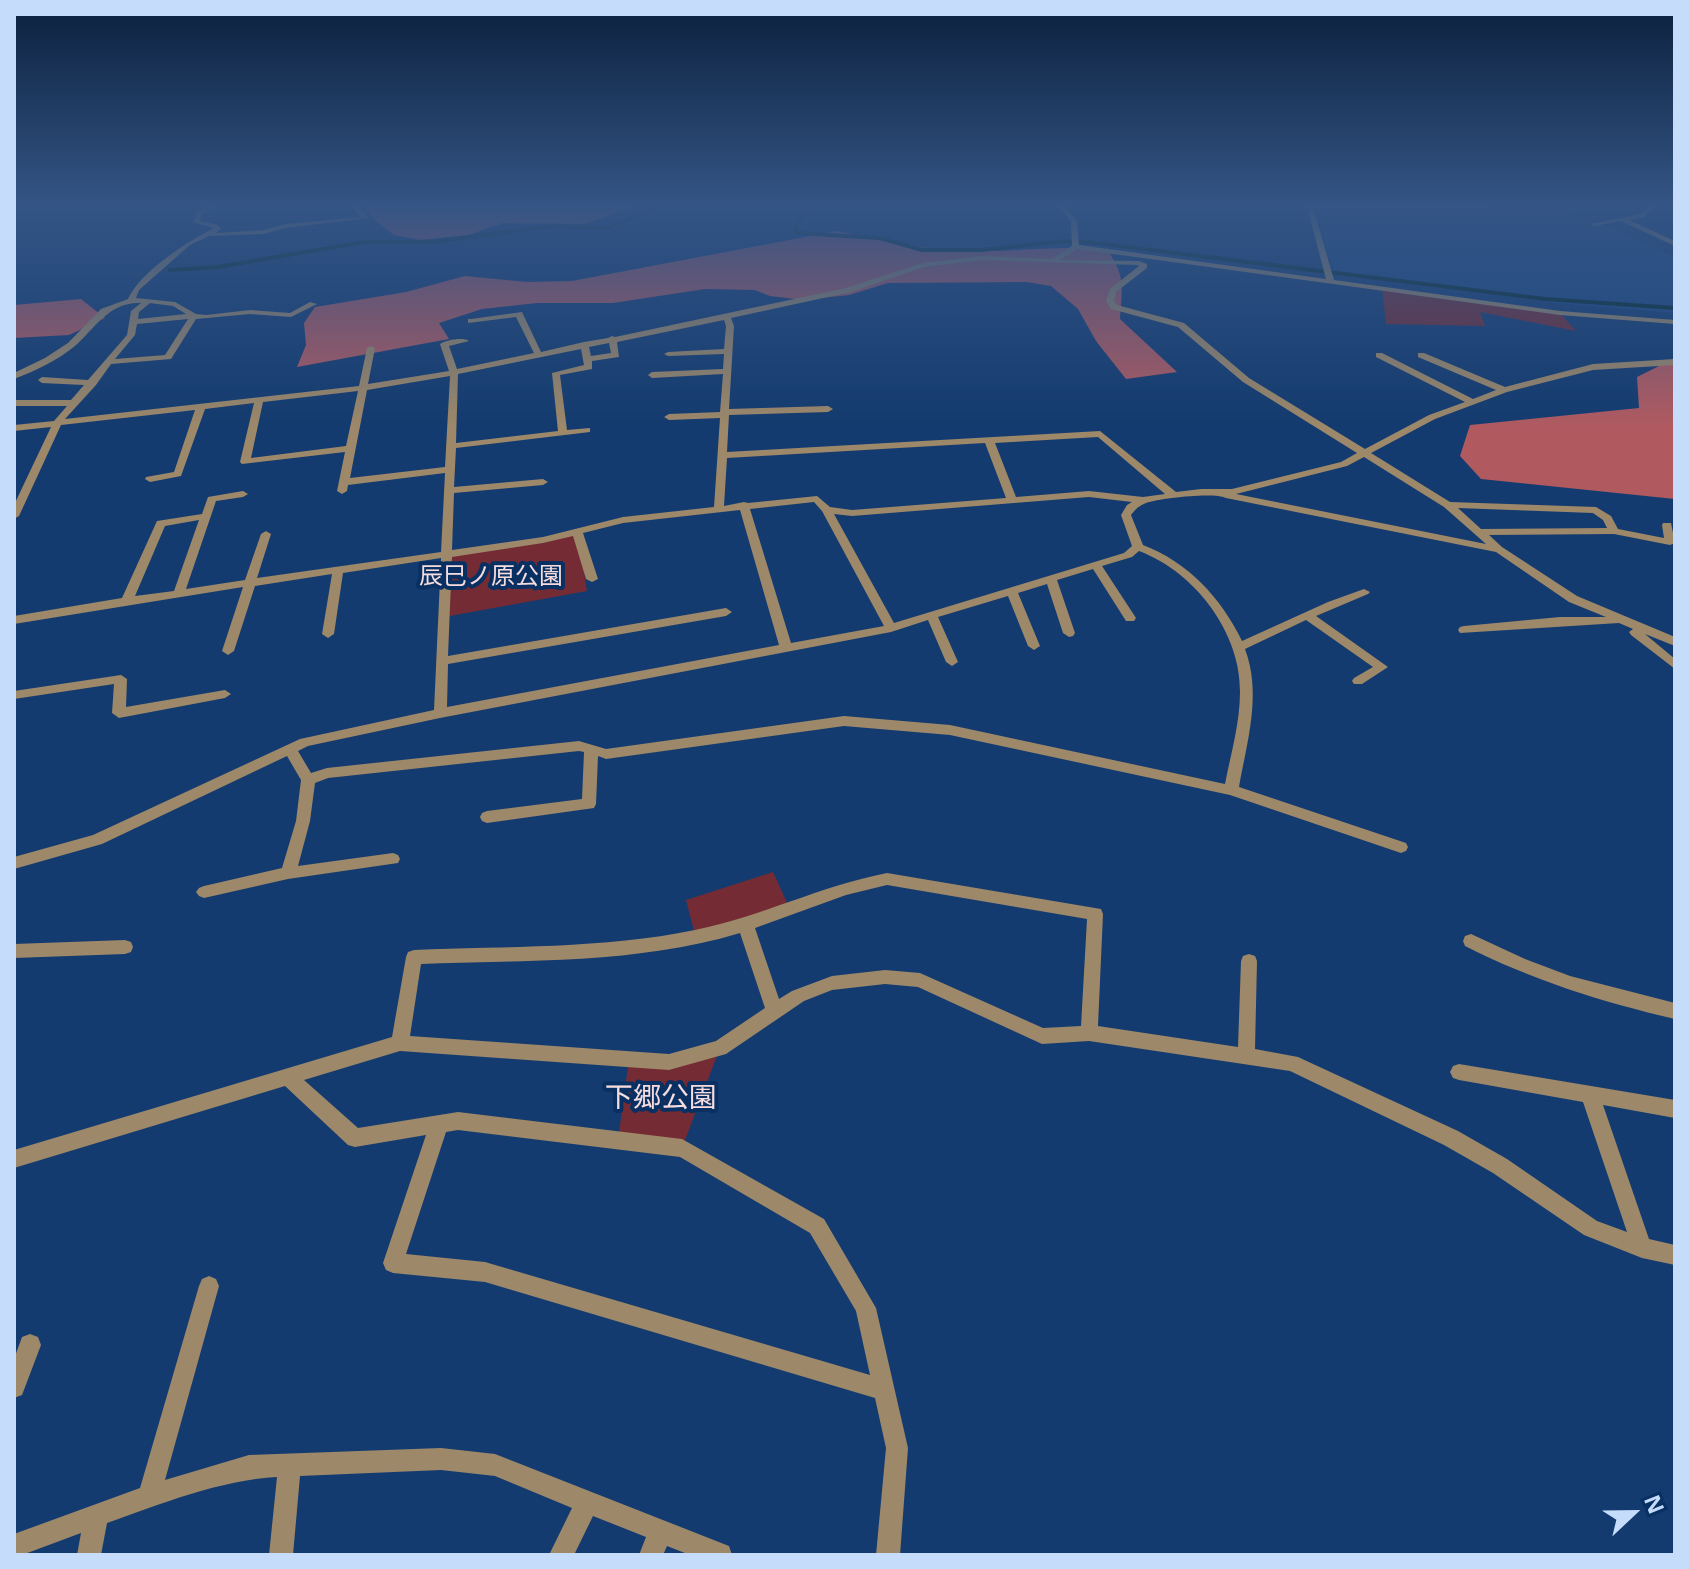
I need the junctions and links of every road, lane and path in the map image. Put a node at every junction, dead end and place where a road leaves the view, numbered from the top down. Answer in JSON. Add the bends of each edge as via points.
{"nodes":[{"id":1,"x":145,"y":280,"type":"edge"},
{"id":2,"x":877,"y":280,"type":"edge"},
{"id":3,"x":1126,"y":280,"type":"edge"},
{"id":4,"x":1318,"y":280,"type":"edge"},
{"id":5,"x":1331,"y":282,"type":"joint"},
{"id":6,"x":131,"y":300,"type":"junction"},
{"id":7,"x":148,"y":301,"type":"junction"},
{"id":8,"x":313,"y":304,"type":"dead end"},
{"id":9,"x":194,"y":316,"type":"junction"},
{"id":10,"x":727,"y":317,"type":"junction"},
{"id":11,"x":471,"y":321,"type":"dead end"},
{"id":12,"x":133,"y":322,"type":"junction"},
{"id":13,"x":1675,"y":322,"type":"edge"},
{"id":14,"x":612,"y":338,"type":"junction"},
{"id":15,"x":465,"y":341,"type":"dead end"},
{"id":16,"x":584,"y":344,"type":"junction"},
{"id":17,"x":371,"y":348,"type":"dead end"},
{"id":18,"x":729,"y":351,"type":"junction"},
{"id":19,"x":538,"y":354,"type":"junction"},
{"id":20,"x":668,"y":354,"type":"dead end"},
{"id":21,"x":1379,"y":355,"type":"dead end"},
{"id":22,"x":1421,"y":355,"type":"dead end"},
{"id":23,"x":588,"y":359,"type":"junction"},
{"id":24,"x":110,"y":362,"type":"junction"},
{"id":25,"x":1675,"y":362,"type":"edge"},
{"id":26,"x":728,"y":371,"type":"junction"},
{"id":27,"x":454,"y":373,"type":"junction"},
{"id":28,"x":652,"y":375,"type":"dead end"},
{"id":29,"x":14,"y":376,"type":"edge"},
{"id":30,"x":42,"y":380,"type":"dead end"},
{"id":31,"x":93,"y":383,"type":"junction"},
{"id":32,"x":361,"y":388,"type":"junction"},
{"id":33,"x":1504,"y":390,"type":"junction"},
{"id":34,"x":259,"y":399,"type":"junction"},
{"id":35,"x":1471,"y":401,"type":"junction"},
{"id":36,"x":14,"y":403,"type":"edge"},
{"id":37,"x":74,"y":403,"type":"junction"},
{"id":38,"x":201,"y":406,"type":"junction"},
{"id":39,"x":828,"y":409,"type":"dead end"},
{"id":40,"x":725,"y":413,"type":"junction"},
{"id":41,"x":669,"y":417,"type":"dead end"},
{"id":42,"x":57,"y":423,"type":"junction"},
{"id":43,"x":14,"y":428,"type":"edge"},
{"id":44,"x":587,"y":430,"type":"dead end"},
{"id":45,"x":563,"y":433,"type":"junction"},
{"id":46,"x":989,"y":440,"type":"junction"},
{"id":47,"x":451,"y":446,"type":"junction"},
{"id":48,"x":349,"y":449,"type":"junction"},
{"id":49,"x":1365,"y":453,"type":"junction"},
{"id":50,"x":723,"y":455,"type":"junction"},
{"id":51,"x":449,"y":470,"type":"junction"},
{"id":52,"x":150,"y":479,"type":"dead end"},
{"id":53,"x":543,"y":482,"type":"dead end"},
{"id":54,"x":448,"y":491,"type":"junction"},
{"id":55,"x":1213,"y":492,"type":"junction"},
{"id":56,"x":243,"y":494,"type":"dead end"},
{"id":57,"x":1174,"y":496,"type":"junction"},
{"id":58,"x":1012,"y":500,"type":"junction"},
{"id":59,"x":1143,"y":500,"type":"junction"},
{"id":60,"x":744,"y":505,"type":"junction"},
{"id":61,"x":1448,"y":505,"type":"junction"},
{"id":62,"x":719,"y":507,"type":"junction"},
{"id":63,"x":827,"y":510,"type":"junction"},
{"id":64,"x":14,"y":516,"type":"edge"},
{"id":65,"x":206,"y":516,"type":"junction"},
{"id":66,"x":1667,"y":525,"type":"dead end"},
{"id":67,"x":1614,"y":531,"type":"junction"},
{"id":68,"x":1481,"y":532,"type":"junction"},
{"id":69,"x":578,"y":533,"type":"junction"},
{"id":70,"x":266,"y":534,"type":"dead end"},
{"id":71,"x":1138,"y":547,"type":"junction"},
{"id":72,"x":1500,"y":550,"type":"junction"},
{"id":73,"x":445,"y":553,"type":"junction"},
{"id":74,"x":1096,"y":565,"type":"junction"},
{"id":75,"x":338,"y":570,"type":"junction"},
{"id":76,"x":592,"y":579,"type":"dead end"},
{"id":77,"x":1051,"y":579,"type":"junction"},
{"id":78,"x":248,"y":584,"type":"junction"},
{"id":79,"x":1012,"y":592,"type":"junction"},
{"id":80,"x":1364,"y":592,"type":"dead end"},
{"id":81,"x":178,"y":595,"type":"junction"},
{"id":82,"x":127,"y":601,"type":"junction"},
{"id":83,"x":726,"y":612,"type":"dead end"},
{"id":84,"x":932,"y":616,"type":"junction"},
{"id":85,"x":1309,"y":617,"type":"junction"},
{"id":86,"x":1130,"y":618,"type":"dead end"},
{"id":87,"x":14,"y":620,"type":"edge"},
{"id":88,"x":1620,"y":621,"type":"junction"},
{"id":89,"x":891,"y":628,"type":"junction"},
{"id":90,"x":1464,"y":630,"type":"dead end"},
{"id":91,"x":1069,"y":633,"type":"dead end"},
{"id":92,"x":328,"y":634,"type":"dead end"},
{"id":93,"x":1675,"y":642,"type":"edge"},
{"id":94,"x":1034,"y":646,"type":"dead end"},
{"id":95,"x":786,"y":648,"type":"junction"},
{"id":96,"x":1237,"y":648,"type":"junction"},
{"id":97,"x":228,"y":651,"type":"dead end"},
{"id":98,"x":443,"y":661,"type":"junction"},
{"id":99,"x":952,"y":662,"type":"dead end"},
{"id":100,"x":1675,"y":665,"type":"edge"},
{"id":101,"x":1358,"y":681,"type":"dead end"},
{"id":102,"x":225,"y":694,"type":"dead end"},
{"id":103,"x":14,"y":695,"type":"edge"},
{"id":104,"x":440,"y":713,"type":"junction"},
{"id":105,"x":290,"y":749,"type":"junction"},
{"id":106,"x":591,"y":750,"type":"junction"},
{"id":107,"x":308,"y":780,"type":"junction"},
{"id":108,"x":1231,"y":790,"type":"junction"},
{"id":109,"x":487,"y":817,"type":"dead end"},
{"id":110,"x":1401,"y":847,"type":"dead end"},
{"id":111,"x":393,"y":859,"type":"dead end"},
{"id":112,"x":14,"y":863,"type":"edge"},
{"id":113,"x":288,"y":873,"type":"junction"},
{"id":114,"x":204,"y":892,"type":"dead end"},
{"id":115,"x":745,"y":923,"type":"junction"},
{"id":116,"x":1471,"y":941,"type":"dead end"},
{"id":117,"x":125,"y":947,"type":"dead end"},
{"id":118,"x":14,"y":951,"type":"edge"},
{"id":119,"x":1249,"y":961,"type":"dead end"},
{"id":120,"x":1675,"y":1011,"type":"edge"},
{"id":121,"x":775,"y":1012,"type":"junction"},
{"id":122,"x":1089,"y":1033,"type":"junction"},
{"id":123,"x":400,"y":1043,"type":"junction"},
{"id":124,"x":1246,"y":1055,"type":"junction"},
{"id":125,"x":1459,"y":1072,"type":"dead end"},
{"id":126,"x":289,"y":1078,"type":"junction"},
{"id":127,"x":1590,"y":1095,"type":"junction"},
{"id":128,"x":1675,"y":1109,"type":"edge"},
{"id":129,"x":439,"y":1125,"type":"junction"},
{"id":130,"x":14,"y":1159,"type":"edge"},
{"id":131,"x":1642,"y":1248,"type":"junction"},
{"id":132,"x":1675,"y":1255,"type":"edge"},
{"id":133,"x":209,"y":1286,"type":"dead end"},
{"id":134,"x":30,"y":1345,"type":"dead end"},
{"id":135,"x":14,"y":1387,"type":"edge"},
{"id":136,"x":884,"y":1390,"type":"junction"},
{"id":137,"x":290,"y":1465,"type":"junction"},
{"id":138,"x":149,"y":1496,"type":"junction"},
{"id":139,"x":588,"y":1502,"type":"junction"},
{"id":140,"x":97,"y":1515,"type":"junction"},
{"id":141,"x":660,"y":1531,"type":"junction"},
{"id":142,"x":14,"y":1546,"type":"edge"},
{"id":143,"x":89,"y":1555,"type":"edge"},
{"id":144,"x":281,"y":1555,"type":"edge"},
{"id":145,"x":561,"y":1555,"type":"edge"},
{"id":146,"x":651,"y":1555,"type":"edge"},
{"id":147,"x":720,"y":1555,"type":"edge"},
{"id":148,"x":888,"y":1555,"type":"edge"}],
"edges":[{"from":1,"to":6,"type":"street"},
{"from":2,"to":10,"type":"street"},
{"from":3,"to":49,"type":"street","via":[[1113,291],[1114,307],[1181,325],[1246,380]]},
{"from":4,"to":5,"type":"street"},
{"from":5,"to":13,"type":"street","via":[[1560,313]]},
{"from":6,"to":7,"type":"street"},
{"from":6,"to":29,"type":"street","via":[[104,311],[71,345]]},
{"from":7,"to":9,"type":"street","via":[[175,304]]},
{"from":7,"to":12,"type":"street","via":[[135,311]]},
{"from":8,"to":9,"type":"street","via":[[291,315]]},
{"from":9,"to":12,"type":"street"},
{"from":9,"to":24,"type":"street","via":[[168,357]]},
{"from":10,"to":14,"type":"street"},
{"from":10,"to":18,"type":"street"},
{"from":11,"to":19,"type":"street","via":[[519,314]]},
{"from":12,"to":24,"type":"street","via":[[131,335]]},
{"from":14,"to":16,"type":"street"},
{"from":14,"to":23,"type":"street","via":[[616,355]]},
{"from":15,"to":27,"type":"street","via":[[444,344]]},
{"from":16,"to":19,"type":"street"},
{"from":16,"to":23,"type":"street"},
{"from":17,"to":32,"type":"street"},
{"from":18,"to":20,"type":"street"},
{"from":18,"to":26,"type":"street"},
{"from":19,"to":27,"type":"street"},
{"from":21,"to":35,"type":"street"},
{"from":22,"to":33,"type":"street"},
{"from":23,"to":45,"type":"street","via":[[589,367],[556,373]]},
{"from":24,"to":31,"type":"street"},
{"from":25,"to":33,"type":"street","via":[[1593,367]]},
{"from":26,"to":28,"type":"street"},
{"from":26,"to":40,"type":"street"},
{"from":27,"to":32,"type":"street"},
{"from":27,"to":47,"type":"street"},
{"from":30,"to":31,"type":"street"},
{"from":31,"to":37,"type":"street"},
{"from":32,"to":34,"type":"street"},
{"from":32,"to":48,"type":"street"},
{"from":33,"to":35,"type":"street"},
{"from":34,"to":38,"type":"street"},
{"from":34,"to":48,"type":"street","via":[[245,462]]},
{"from":35,"to":49,"type":"street"},
{"from":36,"to":37,"type":"street"},
{"from":37,"to":42,"type":"street"},
{"from":38,"to":42,"type":"street"},
{"from":38,"to":52,"type":"street","via":[[178,474]]},
{"from":39,"to":40,"type":"street"},
{"from":40,"to":41,"type":"street"},
{"from":40,"to":50,"type":"street"},
{"from":42,"to":43,"type":"street"},
{"from":42,"to":64,"type":"street"},
{"from":44,"to":45,"type":"street"},
{"from":45,"to":47,"type":"street"},
{"from":46,"to":50,"type":"street"},
{"from":46,"to":57,"type":"street","via":[[1100,434]]},
{"from":46,"to":58,"type":"street"},
{"from":47,"to":51,"type":"street"},
{"from":48,"to":51,"type":"street","via":[[343,486]]},
{"from":49,"to":55,"type":"street","via":[[1302,475]]},
{"from":49,"to":61,"type":"street"},
{"from":50,"to":62,"type":"street"},
{"from":51,"to":54,"type":"street"},
{"from":53,"to":54,"type":"street"},
{"from":54,"to":73,"type":"street"},
{"from":55,"to":57,"type":"street"},
{"from":55,"to":72,"type":"street"},
{"from":56,"to":65,"type":"street","via":[[212,499]]},
{"from":57,"to":59,"type":"street"},
{"from":58,"to":59,"type":"street","via":[[1089,494]]},
{"from":58,"to":63,"type":"street","via":[[852,513]]},
{"from":59,"to":71,"type":"street","via":[[1126,515]]},
{"from":60,"to":62,"type":"street"},
{"from":60,"to":63,"type":"street","via":[[817,499]]},
{"from":60,"to":95,"type":"street"},
{"from":61,"to":67,"type":"street","via":[[1596,510]]},
{"from":61,"to":68,"type":"street"},
{"from":62,"to":69,"type":"street","via":[[623,520]]},
{"from":63,"to":89,"type":"street"},
{"from":65,"to":81,"type":"street"},
{"from":65,"to":82,"type":"street","via":[[161,523]]},
{"from":66,"to":67,"type":"street","via":[[1670,542]]},
{"from":67,"to":68,"type":"street"},
{"from":68,"to":72,"type":"street"},
{"from":69,"to":73,"type":"street"},
{"from":69,"to":76,"type":"street"},
{"from":70,"to":78,"type":"street"},
{"from":71,"to":74,"type":"street"},
{"from":71,"to":96,"type":"street","via":[[1171,561],[1203,589]]},
{"from":72,"to":88,"type":"street","via":[[1573,599]]},
{"from":73,"to":75,"type":"street"},
{"from":73,"to":98,"type":"street"},
{"from":74,"to":77,"type":"street"},
{"from":74,"to":86,"type":"street"},
{"from":75,"to":78,"type":"street"},
{"from":75,"to":92,"type":"street"},
{"from":77,"to":79,"type":"street"},
{"from":77,"to":91,"type":"street"},
{"from":78,"to":81,"type":"street"},
{"from":78,"to":97,"type":"street"},
{"from":79,"to":84,"type":"street"},
{"from":79,"to":94,"type":"street"},
{"from":80,"to":85,"type":"street"},
{"from":81,"to":82,"type":"street"},
{"from":82,"to":87,"type":"street"},
{"from":83,"to":98,"type":"street"},
{"from":84,"to":89,"type":"street"},
{"from":84,"to":99,"type":"street"},
{"from":85,"to":96,"type":"street"},
{"from":85,"to":101,"type":"street","via":[[1382,667]]},
{"from":88,"to":90,"type":"street"},
{"from":88,"to":93,"type":"street"},
{"from":88,"to":100,"type":"street"},
{"from":89,"to":95,"type":"street"},
{"from":95,"to":104,"type":"street"},
{"from":96,"to":108,"type":"street","via":[[1247,677]]},
{"from":98,"to":104,"type":"street"},
{"from":102,"to":103,"type":"street","via":[[119,713],[121,679]]},
{"from":104,"to":105,"type":"street"},
{"from":105,"to":107,"type":"street"},
{"from":105,"to":112,"type":"street","via":[[97,840]]},
{"from":106,"to":107,"type":"street","via":[[579,746],[327,773]]},
{"from":106,"to":108,"type":"street","via":[[606,754],[844,721],[910,725]]},
{"from":106,"to":109,"type":"street","via":[[589,804]]},
{"from":107,"to":113,"type":"street"},
{"from":108,"to":110,"type":"street"},
{"from":111,"to":113,"type":"street"},
{"from":113,"to":114,"type":"street"},
{"from":115,"to":121,"type":"street"},
{"from":115,"to":122,"type":"street","via":[[852,884],[887,879],[1095,914]]},
{"from":115,"to":123,"type":"street","via":[[649,945],[414,957]]},
{"from":116,"to":120,"type":"street","via":[[1563,980]]},
{"from":117,"to":118,"type":"street"},
{"from":119,"to":124,"type":"street"},
{"from":121,"to":122,"type":"street","via":[[832,983],[885,977],[920,980],[1042,1036]]},
{"from":121,"to":123,"type":"street","via":[[720,1048],[669,1062]]},
{"from":122,"to":124,"type":"street"},
{"from":123,"to":126,"type":"street"},
{"from":124,"to":131,"type":"street","via":[[1292,1063],[1451,1138],[1591,1228]]},
{"from":125,"to":127,"type":"street"},
{"from":126,"to":129,"type":"street","via":[[355,1138]]},
{"from":126,"to":130,"type":"street"},
{"from":127,"to":128,"type":"street"},
{"from":127,"to":131,"type":"street"},
{"from":129,"to":136,"type":"street","via":[[458,1121],[682,1148],[817,1226],[866,1308]]},
{"from":129,"to":136,"type":"street","via":[[393,1263],[485,1272]]},
{"from":131,"to":132,"type":"street"},
{"from":133,"to":138,"type":"street"},
{"from":134,"to":135,"type":"street"},
{"from":136,"to":148,"type":"street","via":[[897,1448]]},
{"from":137,"to":138,"type":"street","via":[[249,1467]]},
{"from":137,"to":139,"type":"street","via":[[441,1459],[495,1465]]},
{"from":137,"to":144,"type":"street"},
{"from":138,"to":140,"type":"street"},
{"from":139,"to":141,"type":"street"},
{"from":139,"to":145,"type":"street"},
{"from":140,"to":142,"type":"street"},
{"from":140,"to":143,"type":"street"},
{"from":141,"to":146,"type":"street"},
{"from":141,"to":147,"type":"street"}]}
